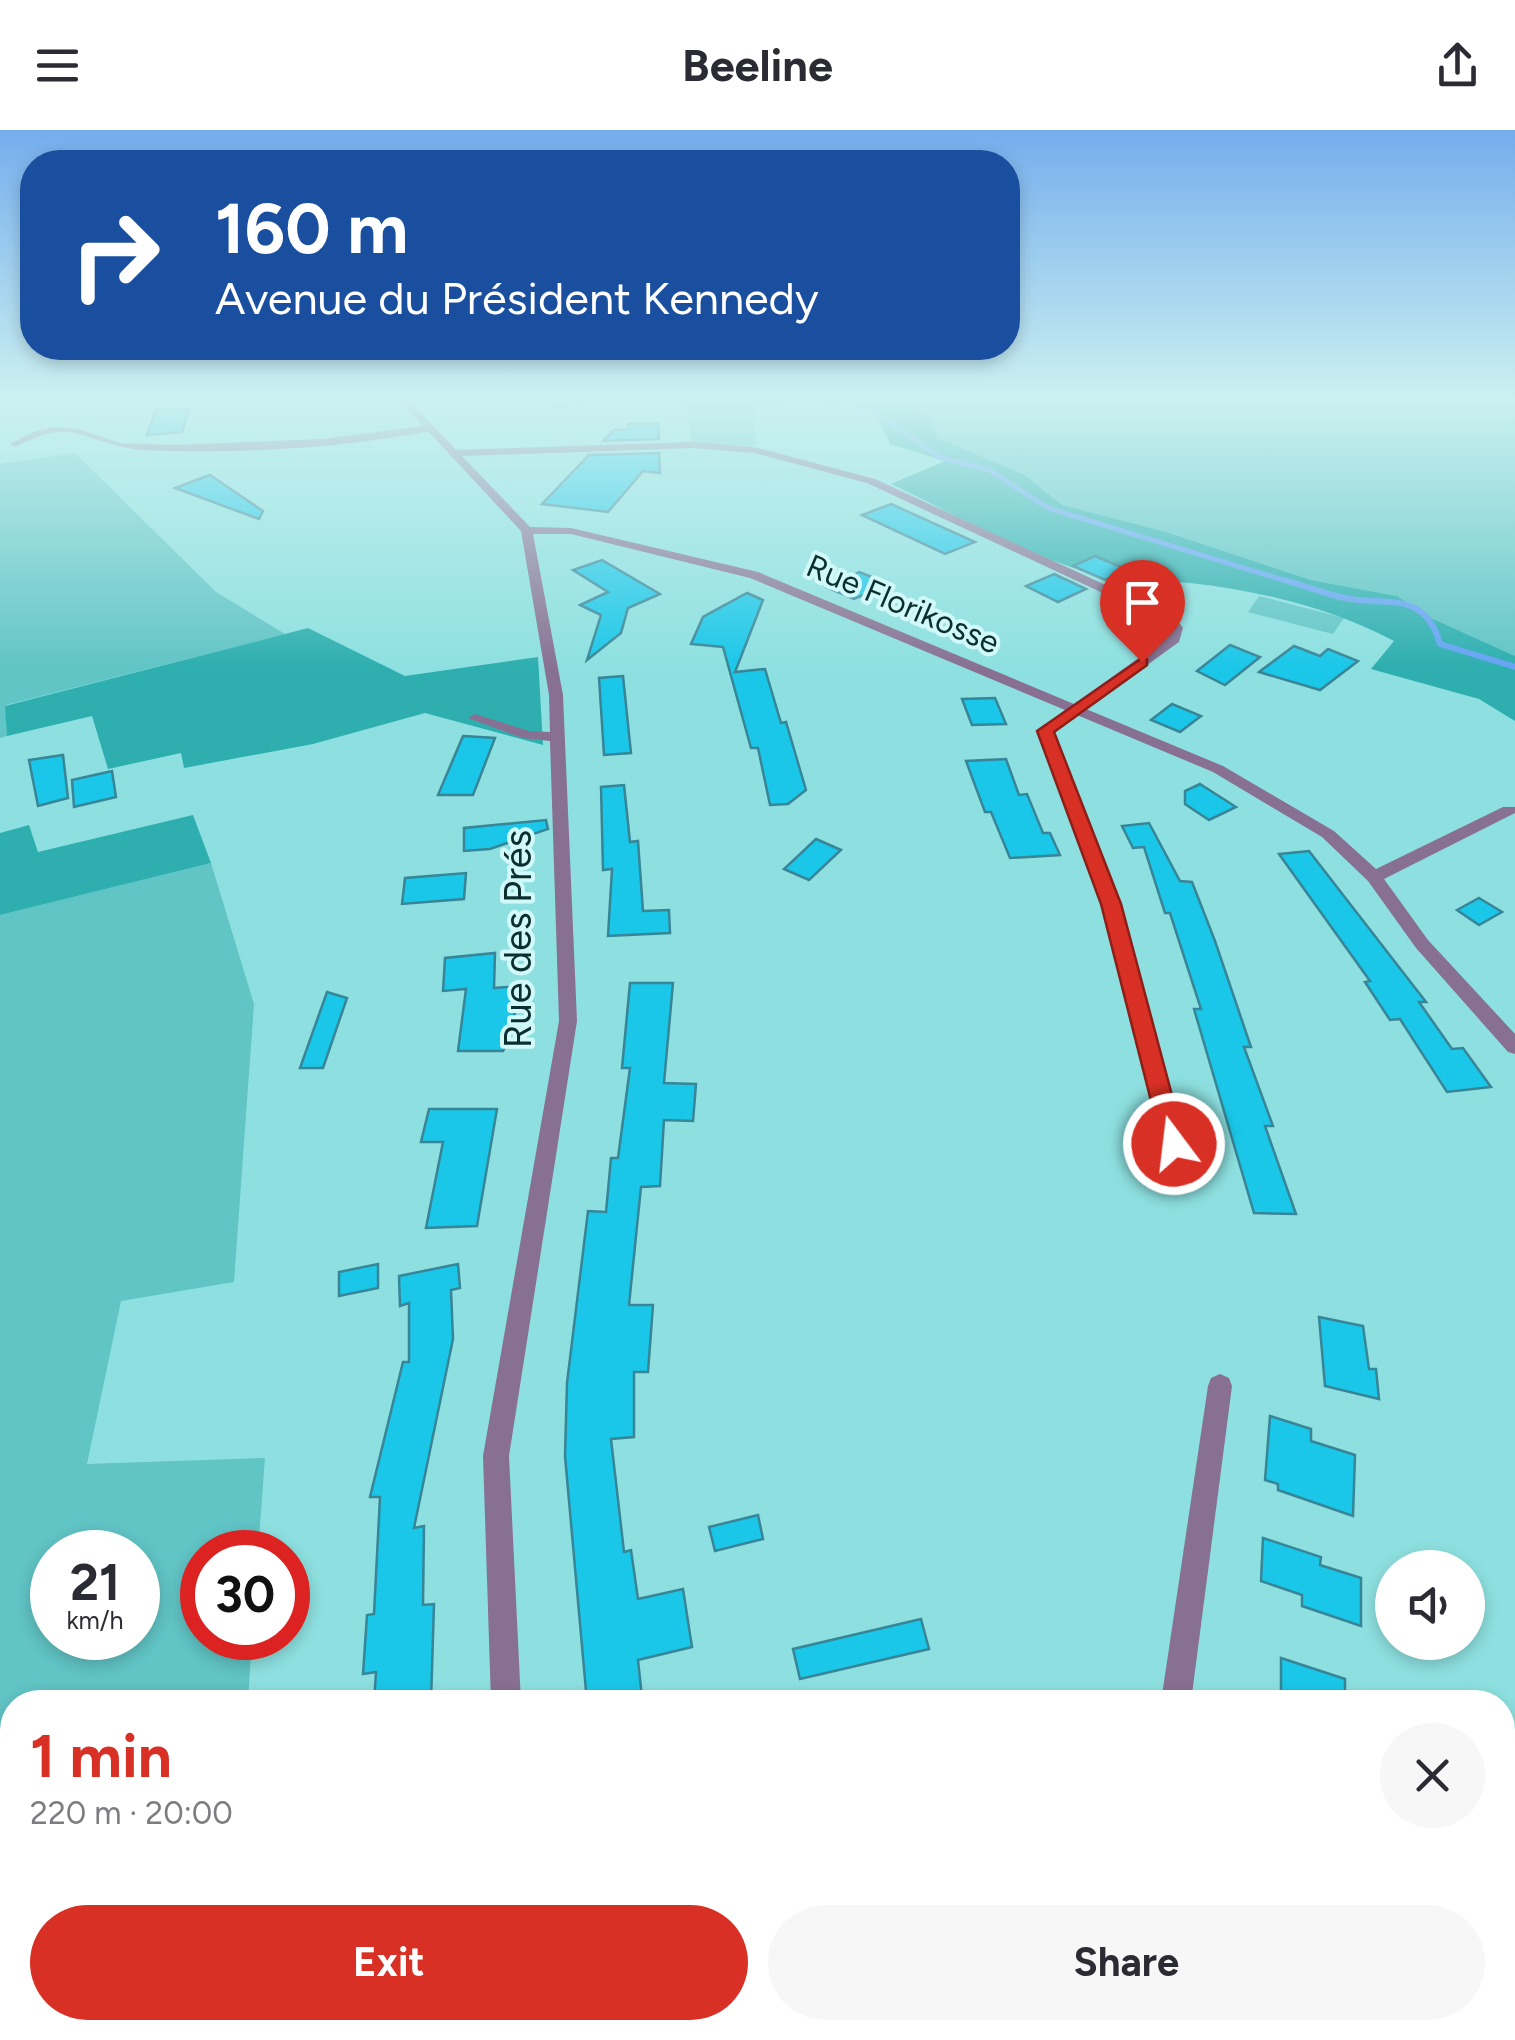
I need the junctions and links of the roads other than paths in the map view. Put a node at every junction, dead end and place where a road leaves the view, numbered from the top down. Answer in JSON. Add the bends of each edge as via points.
{"nodes":[{"id":1,"x":489,"y":490,"type":"edge"},
{"id":2,"x":894,"y":490,"type":"edge"},
{"id":3,"x":526,"y":530,"type":"junction"},
{"id":4,"x":1077,"y":709,"type":"junction"},
{"id":5,"x":475,"y":718,"type":"dead end"},
{"id":6,"x":557,"y":737,"type":"junction"},
{"id":7,"x":1508,"y":810,"type":"dead end"},
{"id":8,"x":1374,"y":878,"type":"junction"},
{"id":9,"x":1515,"y":1047,"type":"edge"},
{"id":10,"x":1174,"y":1144,"type":"dead end"},
{"id":11,"x":1220,"y":1386,"type":"dead end"},
{"id":12,"x":506,"y":1690,"type":"edge"},
{"id":13,"x":1178,"y":1690,"type":"edge"}],
"edges":[{"from":1,"to":3,"type":"street"},
{"from":2,"to":4,"type":"street","via":[[1172,620],[1174,639]]},
{"from":3,"to":4,"type":"street","name":"Rue Florikosse","via":[[571,531],[754,575]]},
{"from":3,"to":6,"type":"street","name":"Rue des Prés","via":[[553,670]]},
{"from":4,"to":8,"type":"street","name":"Rue Florikosse","via":[[1234,778],[1328,834]]},
{"from":4,"to":10,"type":"street","via":[[1045,731],[1046,742],[1111,904]]},
{"from":5,"to":6,"type":"street"},
{"from":6,"to":12,"type":"street","name":"Rue des Prés","via":[[568,1022],[496,1456]]},
{"from":7,"to":8,"type":"street"},
{"from":8,"to":9,"type":"street","name":"Rue Florikosse","via":[[1422,944]]},
{"from":11,"to":13,"type":"street"}]}
